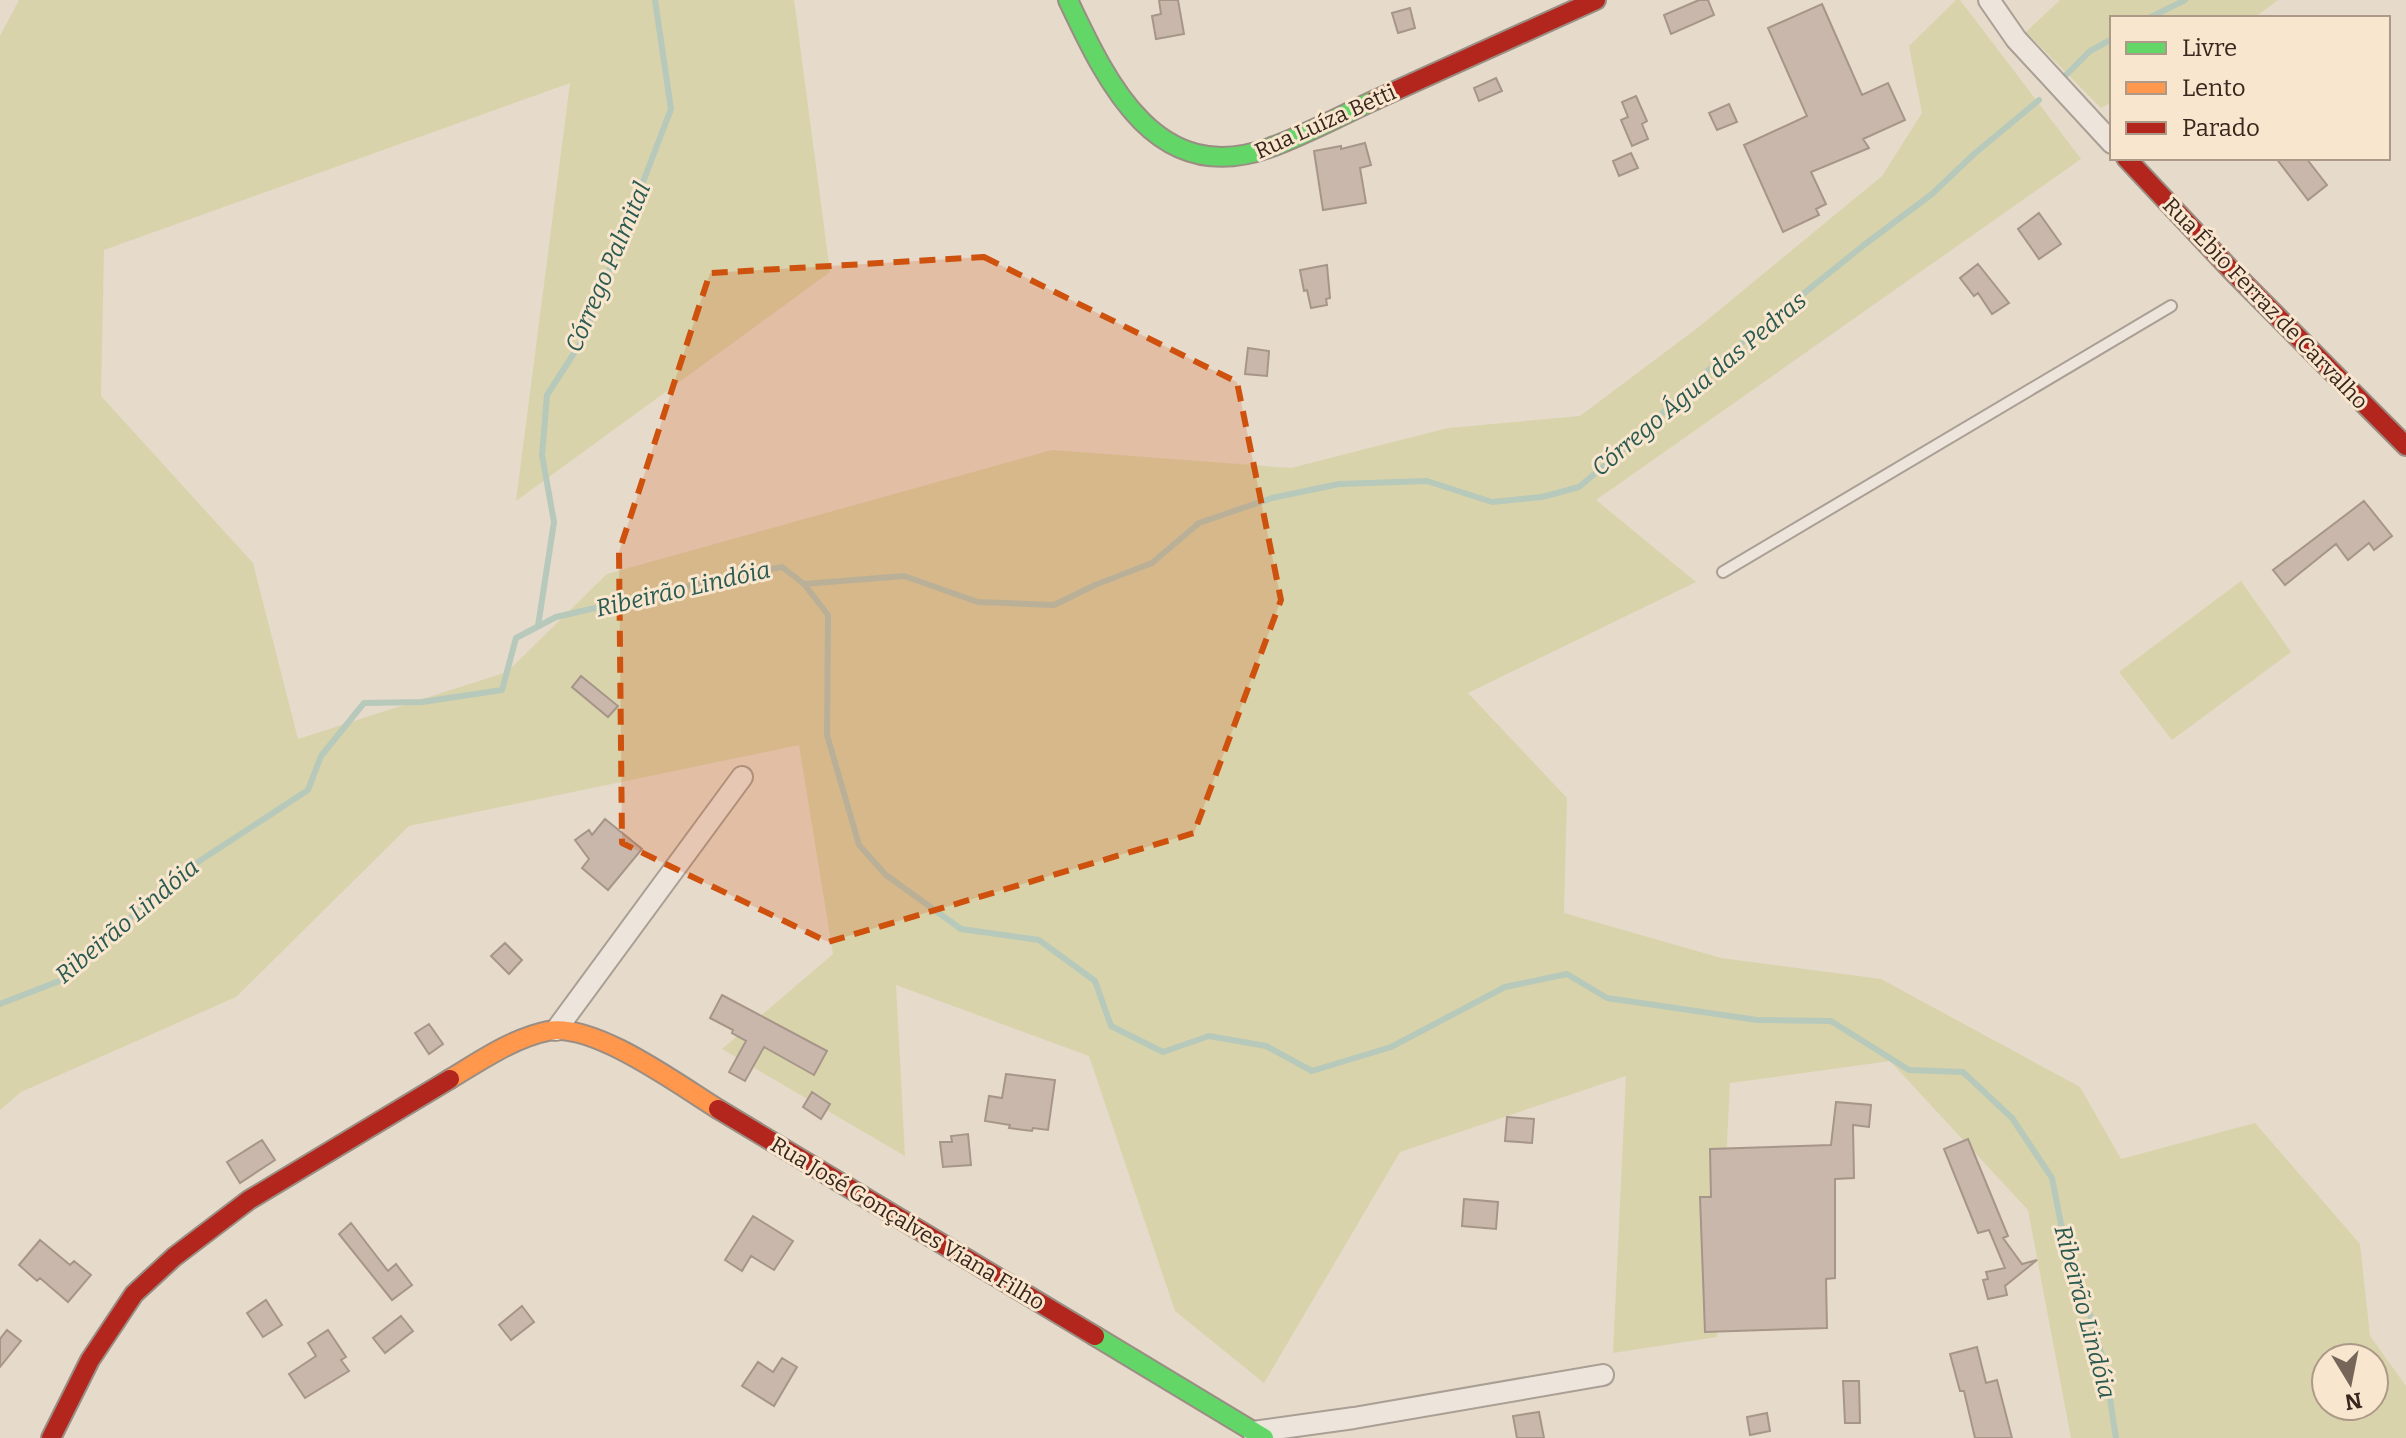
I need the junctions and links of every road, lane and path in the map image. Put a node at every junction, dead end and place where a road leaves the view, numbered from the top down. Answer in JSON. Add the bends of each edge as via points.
{"nodes":[{"id":1,"x":1068,"y":0,"type":"edge"},
{"id":2,"x":1596,"y":0,"type":"edge"},
{"id":3,"x":1989,"y":0,"type":"edge"},
{"id":4,"x":2110,"y":141,"type":"edge"},
{"id":5,"x":2128,"y":160,"type":"edge"},
{"id":6,"x":2171,"y":306,"type":"dead end"},
{"id":7,"x":2406,"y":446,"type":"edge"},
{"id":8,"x":1723,"y":572,"type":"dead end"},
{"id":9,"x":742,"y":777,"type":"dead end"},
{"id":10,"x":556,"y":1030,"type":"junction"},
{"id":11,"x":1603,"y":1375,"type":"dead end"},
{"id":12,"x":1259,"y":1435,"type":"edge"},
{"id":13,"x":51,"y":1438,"type":"edge"}],
"edges":[{"from":1,"to":2,"type":"street","name":"Rua Luíza Betti","via":[[1118,94],[1140,122],[1170,146],[1204,158],[1242,157],[1269,148]]},
{"from":3,"to":4,"type":"street","via":[[2016,39]]},
{"from":5,"to":7,"type":"street","name":"Rua Ébio Ferraz de Carvalho"},
{"from":6,"to":8,"type":"lane"},
{"from":9,"to":10,"type":"street"},
{"from":10,"to":12,"type":"street","name":"Rua José Gonçalves Viana Filho","via":[[593,1037],[621,1050]]},
{"from":10,"to":13,"type":"street","name":"Rua José Gonçalves Viana Filho","via":[[480,1061],[249,1200],[174,1257],[134,1294],[90,1360]]},
{"from":11,"to":12,"type":"street","name":"Rua José Gonçalves Viana Filho"}]}
